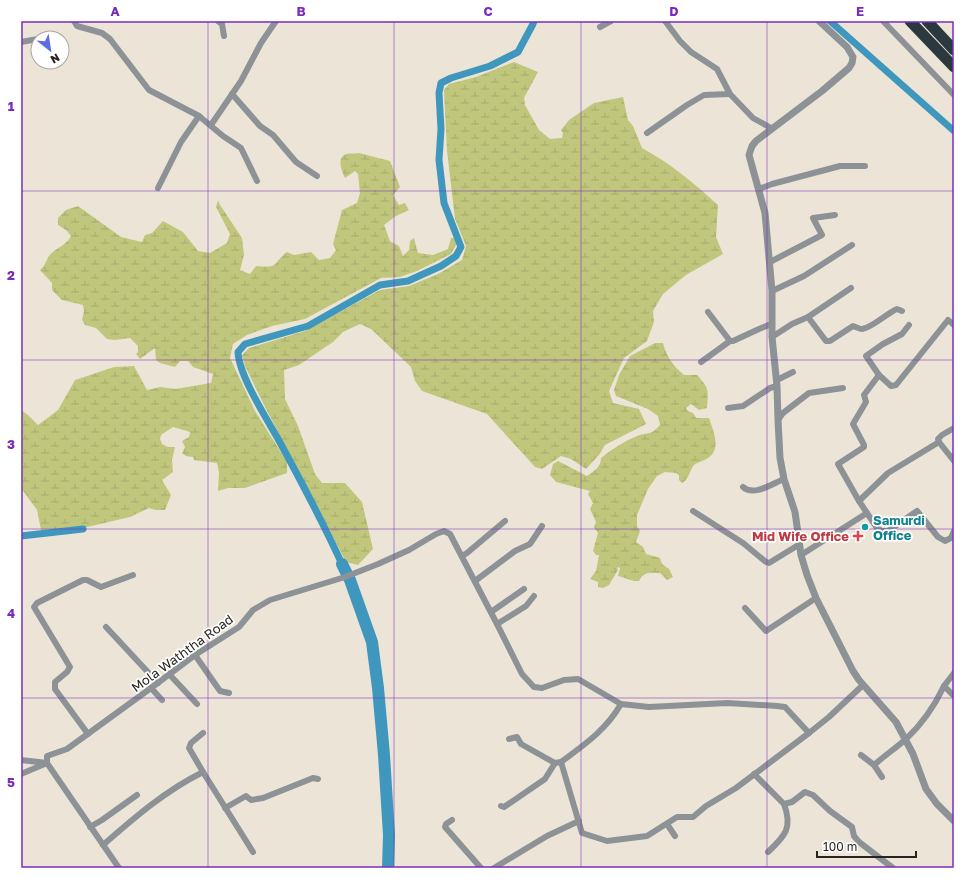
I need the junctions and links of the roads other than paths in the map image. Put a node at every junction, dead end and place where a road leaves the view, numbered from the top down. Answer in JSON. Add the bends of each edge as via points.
{"nodes":[{"id":1,"x":74,"y":21,"type":"edge"},
{"id":2,"x":218,"y":21,"type":"edge"},
{"id":3,"x":276,"y":21,"type":"edge"},
{"id":4,"x":611,"y":21,"type":"edge"},
{"id":5,"x":665,"y":21,"type":"edge"},
{"id":6,"x":819,"y":21,"type":"edge"},
{"id":7,"x":883,"y":21,"type":"edge"},
{"id":8,"x":910,"y":21,"type":"edge"},
{"id":9,"x":927,"y":21,"type":"edge"},
{"id":10,"x":600,"y":26,"type":"dead end"},
{"id":11,"x":224,"y":36,"type":"dead end"},
{"id":12,"x":954,"y":50,"type":"edge"},
{"id":13,"x":954,"y":66,"type":"edge"},
{"id":14,"x":232,"y":94,"type":"junction"},
{"id":15,"x":730,"y":94,"type":"junction"},
{"id":16,"x":954,"y":95,"type":"edge"},
{"id":17,"x":199,"y":116,"type":"junction"},
{"id":18,"x":211,"y":125,"type":"junction"},
{"id":19,"x":771,"y":128,"type":"junction"},
{"id":20,"x":647,"y":133,"type":"dead end"},
{"id":21,"x":865,"y":166,"type":"dead end"},
{"id":22,"x":317,"y":176,"type":"dead end"},
{"id":23,"x":257,"y":181,"type":"dead end"},
{"id":24,"x":158,"y":188,"type":"dead end"},
{"id":25,"x":758,"y":189,"type":"junction"},
{"id":26,"x":835,"y":215,"type":"dead end"},
{"id":27,"x":852,"y":245,"type":"dead end"},
{"id":28,"x":770,"y":262,"type":"junction"},
{"id":29,"x":851,"y":288,"type":"dead end"},
{"id":30,"x":772,"y":291,"type":"junction"},
{"id":31,"x":902,"y":311,"type":"dead end"},
{"id":32,"x":708,"y":312,"type":"dead end"},
{"id":33,"x":808,"y":317,"type":"junction"},
{"id":34,"x":771,"y":324,"type":"junction"},
{"id":35,"x":954,"y":324,"type":"edge"},
{"id":36,"x":909,"y":325,"type":"dead end"},
{"id":37,"x":772,"y":337,"type":"junction"},
{"id":38,"x":730,"y":341,"type":"junction"},
{"id":39,"x":701,"y":362,"type":"dead end"},
{"id":40,"x":793,"y":372,"type":"dead end"},
{"id":41,"x":879,"y":375,"type":"junction"},
{"id":42,"x":777,"y":383,"type":"junction"},
{"id":43,"x":843,"y":388,"type":"dead end"},
{"id":44,"x":728,"y":408,"type":"dead end"},
{"id":45,"x":778,"y":420,"type":"junction"},
{"id":46,"x":954,"y":428,"type":"edge"},
{"id":47,"x":939,"y":442,"type":"junction"},
{"id":48,"x":954,"y":461,"type":"edge"},
{"id":49,"x":784,"y":479,"type":"junction"},
{"id":50,"x":743,"y":487,"type":"dead end"},
{"id":51,"x":859,"y":501,"type":"junction"},
{"id":52,"x":693,"y":511,"type":"dead end"},
{"id":53,"x":867,"y":513,"type":"junction"},
{"id":54,"x":505,"y":521,"type":"dead end"},
{"id":55,"x":542,"y":526,"type":"dead end"},
{"id":56,"x":954,"y":531,"type":"edge"},
{"id":57,"x":800,"y":544,"type":"junction"},
{"id":58,"x":801,"y":555,"type":"junction"},
{"id":59,"x":462,"y":556,"type":"junction"},
{"id":60,"x":133,"y":575,"type":"dead end"},
{"id":61,"x":475,"y":581,"type":"junction"},
{"id":62,"x":524,"y":589,"type":"dead end"},
{"id":63,"x":534,"y":596,"type":"dead end"},
{"id":64,"x":816,"y":598,"type":"junction"},
{"id":65,"x":745,"y":608,"type":"dead end"},
{"id":66,"x":491,"y":612,"type":"junction"},
{"id":67,"x":497,"y":624,"type":"junction"},
{"id":68,"x":106,"y":627,"type":"dead end"},
{"id":69,"x":196,"y":655,"type":"junction"},
{"id":70,"x":954,"y":673,"type":"edge"},
{"id":71,"x":169,"y":674,"type":"junction"},
{"id":72,"x":158,"y":683,"type":"junction"},
{"id":73,"x":863,"y":685,"type":"junction"},
{"id":74,"x":944,"y":686,"type":"junction"},
{"id":75,"x":151,"y":688,"type":"junction"},
{"id":76,"x":229,"y":693,"type":"dead end"},
{"id":77,"x":954,"y":696,"type":"edge"},
{"id":78,"x":162,"y":700,"type":"dead end"},
{"id":79,"x":197,"y":704,"type":"dead end"},
{"id":80,"x":621,"y":704,"type":"junction"},
{"id":81,"x":203,"y":733,"type":"dead end"},
{"id":82,"x":809,"y":733,"type":"junction"},
{"id":83,"x":88,"y":734,"type":"junction"},
{"id":84,"x":509,"y":739,"type":"dead end"},
{"id":85,"x":906,"y":739,"type":"junction"},
{"id":86,"x":861,"y":756,"type":"dead end"},
{"id":87,"x":21,"y":760,"type":"edge"},
{"id":88,"x":558,"y":762,"type":"junction"},
{"id":89,"x":47,"y":763,"type":"junction"},
{"id":90,"x":874,"y":765,"type":"junction"},
{"id":91,"x":203,"y":772,"type":"junction"},
{"id":92,"x":21,"y":774,"type":"edge"},
{"id":93,"x":754,"y":774,"type":"junction"},
{"id":94,"x":882,"y":777,"type":"dead end"},
{"id":95,"x":318,"y":779,"type":"dead end"},
{"id":96,"x":137,"y":795,"type":"dead end"},
{"id":97,"x":784,"y":804,"type":"junction"},
{"id":98,"x":501,"y":806,"type":"dead end"},
{"id":99,"x":225,"y":808,"type":"junction"},
{"id":100,"x":452,"y":820,"type":"dead end"},
{"id":101,"x":579,"y":821,"type":"junction"},
{"id":102,"x":954,"y":821,"type":"edge"},
{"id":103,"x":667,"y":824,"type":"junction"},
{"id":104,"x":90,"y":827,"type":"junction"},
{"id":105,"x":675,"y":836,"type":"dead end"},
{"id":106,"x":103,"y":844,"type":"junction"},
{"id":107,"x":253,"y":852,"type":"dead end"},
{"id":108,"x":768,"y":852,"type":"dead end"},
{"id":109,"x":507,"y":861,"type":"junction"},
{"id":110,"x":119,"y":868,"type":"edge"},
{"id":111,"x":481,"y":868,"type":"edge"},
{"id":112,"x":494,"y":868,"type":"edge"},
{"id":113,"x":505,"y":868,"type":"edge"},
{"id":114,"x":893,"y":868,"type":"edge"}],
"edges":[{"from":1,"to":17,"type":"street","via":[[77,26],[102,33],[110,39],[149,90]]},
{"from":2,"to":11,"type":"street","via":[[222,24]]},
{"from":3,"to":14,"type":"street","via":[[260,43],[241,82]]},
{"from":4,"to":10,"type":"street"},
{"from":5,"to":15,"type":"street","via":[[691,52],[717,69]]},
{"from":6,"to":19,"type":"street","via":[[847,47],[853,57],[852,63],[822,91]]},
{"from":7,"to":16,"type":"street"},
{"from":8,"to":13,"type":"highway"},
{"from":9,"to":12,"type":"highway"},
{"from":14,"to":18,"type":"street"},
{"from":14,"to":22,"type":"street","via":[[296,162]]},
{"from":15,"to":19,"type":"street","via":[[753,118]]},
{"from":15,"to":20,"type":"street","via":[[704,96]]},
{"from":17,"to":18,"type":"street"},
{"from":17,"to":24,"type":"street"},
{"from":18,"to":23,"type":"street","via":[[241,148]]},
{"from":19,"to":25,"type":"street","via":[[756,141],[750,151]]},
{"from":21,"to":25,"type":"street","via":[[840,166]]},
{"from":25,"to":28,"type":"street","via":[[765,213]]},
{"from":26,"to":28,"type":"street","via":[[813,218],[822,235]]},
{"from":27,"to":30,"type":"street","via":[[804,276]]},
{"from":28,"to":30,"type":"street"},
{"from":29,"to":33,"type":"street"},
{"from":30,"to":34,"type":"street"},
{"from":31,"to":33,"type":"street","via":[[897,309],[863,329],[853,326],[830,341],[826,341]]},
{"from":32,"to":38,"type":"street"},
{"from":33,"to":37,"type":"street"},
{"from":34,"to":37,"type":"street"},
{"from":34,"to":38,"type":"street"},
{"from":35,"to":41,"type":"street","via":[[948,320],[896,385],[891,386]]},
{"from":36,"to":41,"type":"street","via":[[902,334],[866,356]]},
{"from":37,"to":42,"type":"street"},
{"from":38,"to":39,"type":"street"},
{"from":40,"to":42,"type":"street"},
{"from":41,"to":51,"type":"street","via":[[864,395],[866,402],[853,424],[864,447],[838,464]]},
{"from":42,"to":44,"type":"street","via":[[743,406]]},
{"from":42,"to":45,"type":"street"},
{"from":43,"to":45,"type":"street","via":[[809,393]]},
{"from":45,"to":49,"type":"street"},
{"from":46,"to":47,"type":"street","via":[[942,435],[938,439]]},
{"from":47,"to":48,"type":"street"},
{"from":47,"to":51,"type":"street","via":[[888,473]]},
{"from":49,"to":50,"type":"street","via":[[758,490],[747,490]]},
{"from":49,"to":57,"type":"street","via":[[795,512]]},
{"from":51,"to":53,"type":"street"},
{"from":52,"to":57,"type":"street","via":[[743,543],[766,562]]},
{"from":53,"to":56,"type":"street","via":[[882,531],[888,531],[918,511],[938,537],[945,541],[951,538]]},
{"from":53,"to":58,"type":"street"},
{"from":54,"to":59,"type":"street"},
{"from":55,"to":61,"type":"street","via":[[530,544],[515,551]]},
{"from":57,"to":58,"type":"street"},
{"from":58,"to":64,"type":"street"},
{"from":59,"to":61,"type":"street","name":"Mola Waththa Road"},
{"from":59,"to":69,"type":"street","name":"Mola Waththa Road","via":[[450,534],[444,531],[409,550],[348,576],[270,600],[253,610],[239,627]]},
{"from":60,"to":83,"type":"street","via":[[101,587],[83,580],[37,603],[34,607],[70,667],[55,682],[55,689]]},
{"from":61,"to":66,"type":"street","name":"Mola Waththa Road"},
{"from":62,"to":66,"type":"street"},
{"from":63,"to":67,"type":"street","via":[[526,606]]},
{"from":64,"to":65,"type":"street","via":[[766,631]]},
{"from":64,"to":73,"type":"street","via":[[853,671]]},
{"from":66,"to":67,"type":"street","name":"Mola Waththa Road"},
{"from":67,"to":80,"type":"street","name":"Mola Waththa Road","via":[[522,674],[534,687],[542,688],[564,680],[578,679]]},
{"from":68,"to":72,"type":"street"},
{"from":69,"to":71,"type":"street","name":"Mola Waththa Road"},
{"from":69,"to":76,"type":"street","via":[[220,691]]},
{"from":70,"to":74,"type":"street"},
{"from":71,"to":72,"type":"street","name":"Mola Waththa Road"},
{"from":71,"to":79,"type":"street"},
{"from":72,"to":75,"type":"street","name":"Mola Waththa Road"},
{"from":73,"to":82,"type":"street"},
{"from":73,"to":85,"type":"street","via":[[896,722]]},
{"from":74,"to":77,"type":"street"},
{"from":74,"to":85,"type":"street"},
{"from":75,"to":78,"type":"street"},
{"from":75,"to":83,"type":"street","name":"Mola Waththa Road"},
{"from":80,"to":82,"type":"street","via":[[649,707],[727,703],[777,706],[785,708]]},
{"from":80,"to":88,"type":"street","via":[[595,737]]},
{"from":81,"to":91,"type":"street","via":[[189,748]]},
{"from":82,"to":93,"type":"street"},
{"from":83,"to":89,"type":"street","name":"Mola Waththa Road","via":[[67,748],[47,756]]},
{"from":84,"to":88,"type":"street","via":[[517,737],[521,744]]},
{"from":85,"to":90,"type":"street"},
{"from":85,"to":102,"type":"street","via":[[926,789]]},
{"from":86,"to":90,"type":"street"},
{"from":87,"to":89,"type":"street"},
{"from":88,"to":98,"type":"street","via":[[545,779]]},
{"from":88,"to":101,"type":"street"},
{"from":89,"to":92,"type":"street"},
{"from":89,"to":104,"type":"street"},
{"from":90,"to":94,"type":"street"},
{"from":91,"to":99,"type":"street"},
{"from":91,"to":106,"type":"street","via":[[153,802]]},
{"from":93,"to":97,"type":"street"},
{"from":93,"to":103,"type":"street","via":[[693,817],[677,817]]},
{"from":95,"to":99,"type":"street","via":[[313,778],[263,798],[251,800],[246,796]]},
{"from":96,"to":104,"type":"street"},
{"from":97,"to":108,"type":"street","via":[[788,814],[787,827],[783,838]]},
{"from":97,"to":114,"type":"street","via":[[792,802],[805,792],[813,795],[852,827],[859,842]]},
{"from":99,"to":107,"type":"street"},
{"from":100,"to":111,"type":"street","via":[[445,827]]},
{"from":101,"to":103,"type":"street","via":[[582,833],[608,841],[646,836]]},
{"from":101,"to":109,"type":"street","via":[[547,836]]},
{"from":103,"to":105,"type":"street"},
{"from":104,"to":106,"type":"street"},
{"from":106,"to":110,"type":"street"},
{"from":109,"to":112,"type":"street"},
{"from":109,"to":113,"type":"street"}]}
